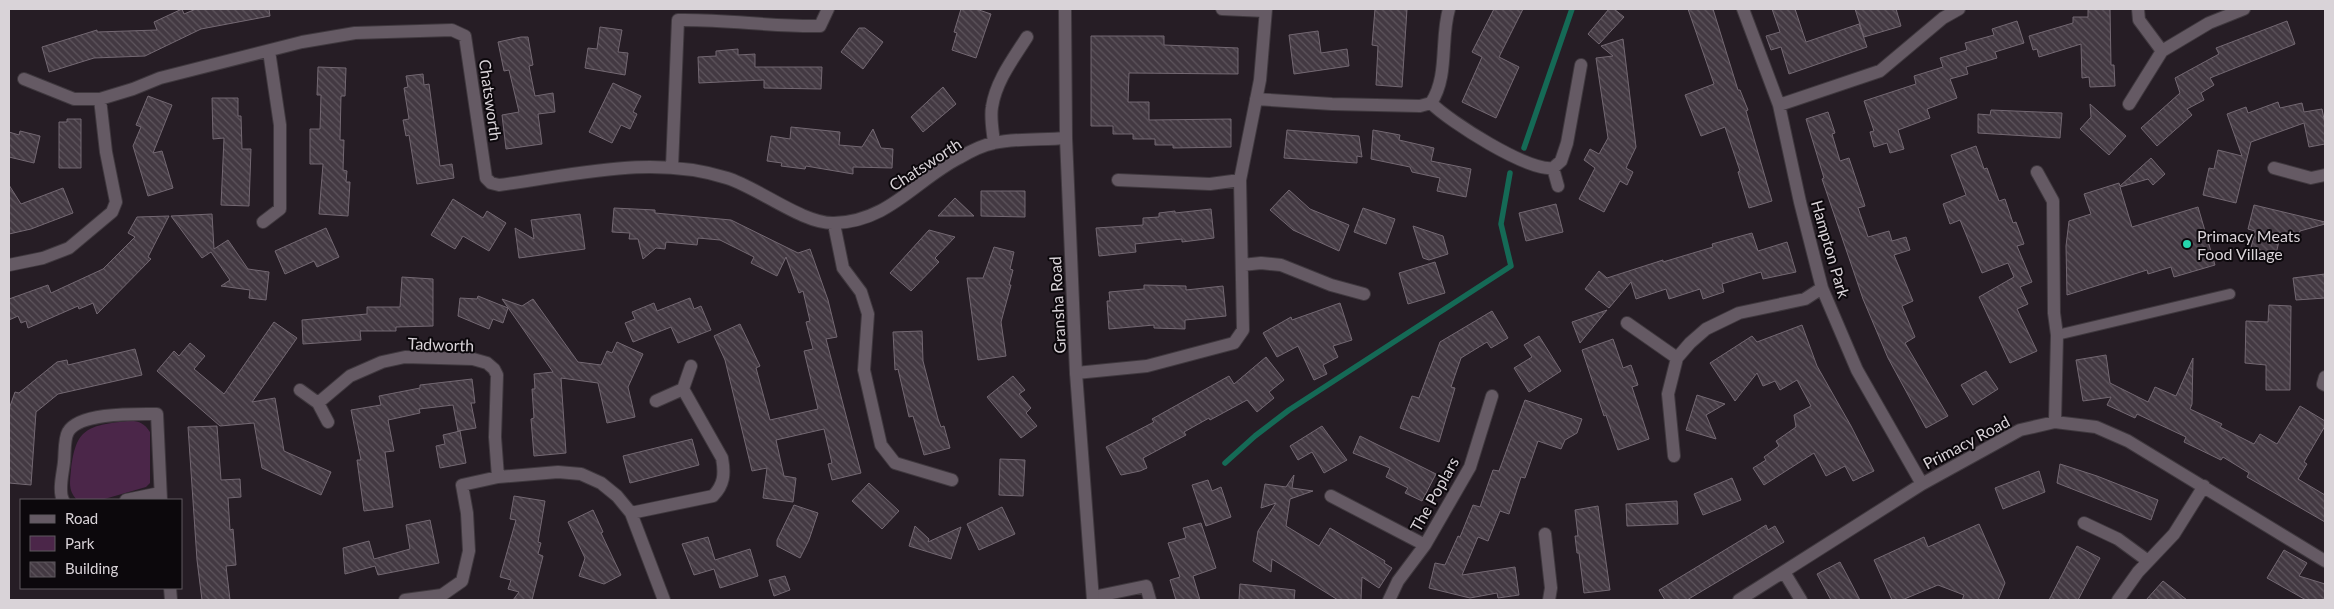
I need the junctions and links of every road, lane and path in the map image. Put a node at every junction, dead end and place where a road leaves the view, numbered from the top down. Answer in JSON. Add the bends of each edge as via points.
{"nodes":[{"id":1,"x":828,"y":9,"type":"edge"},
{"id":2,"x":1065,"y":9,"type":"edge"},
{"id":3,"x":1222,"y":9,"type":"edge"},
{"id":4,"x":1449,"y":9,"type":"edge"},
{"id":5,"x":1742,"y":9,"type":"edge"},
{"id":6,"x":1959,"y":9,"type":"edge"},
{"id":7,"x":2138,"y":9,"type":"edge"},
{"id":8,"x":2244,"y":9,"type":"edge"},
{"id":9,"x":1266,"y":10,"type":"edge"},
{"id":10,"x":1026,"y":37,"type":"dead end"},
{"id":11,"x":269,"y":51,"type":"junction"},
{"id":12,"x":2162,"y":51,"type":"junction"},
{"id":13,"x":1581,"y":65,"type":"dead end"},
{"id":14,"x":24,"y":79,"type":"dead end"},
{"id":15,"x":100,"y":99,"type":"junction"},
{"id":16,"x":1256,"y":99,"type":"junction"},
{"id":17,"x":1431,"y":103,"type":"junction"},
{"id":18,"x":2129,"y":104,"type":"dead end"},
{"id":19,"x":1779,"y":105,"type":"junction"},
{"id":20,"x":1066,"y":138,"type":"junction"},
{"id":21,"x":994,"y":143,"type":"junction"},
{"id":22,"x":672,"y":167,"type":"junction"},
{"id":23,"x":1553,"y":168,"type":"junction"},
{"id":24,"x":2274,"y":168,"type":"dead end"},
{"id":25,"x":2037,"y":172,"type":"dead end"},
{"id":26,"x":2325,"y":175,"type":"edge"},
{"id":27,"x":1118,"y":180,"type":"dead end"},
{"id":28,"x":1240,"y":180,"type":"junction"},
{"id":29,"x":1558,"y":186,"type":"dead end"},
{"id":30,"x":263,"y":222,"type":"dead end"},
{"id":31,"x":834,"y":224,"type":"junction"},
{"id":32,"x":9,"y":265,"type":"edge"},
{"id":33,"x":1242,"y":265,"type":"junction"},
{"id":34,"x":1822,"y":288,"type":"junction"},
{"id":35,"x":1364,"y":294,"type":"dead end"},
{"id":36,"x":2230,"y":294,"type":"dead end"},
{"id":37,"x":1627,"y":323,"type":"dead end"},
{"id":38,"x":2058,"y":334,"type":"junction"},
{"id":39,"x":1677,"y":358,"type":"junction"},
{"id":40,"x":691,"y":366,"type":"dead end"},
{"id":41,"x":1076,"y":373,"type":"junction"},
{"id":42,"x":2325,"y":377,"type":"edge"},
{"id":43,"x":2325,"y":385,"type":"edge"},
{"id":44,"x":682,"y":389,"type":"junction"},
{"id":45,"x":300,"y":390,"type":"dead end"},
{"id":46,"x":1492,"y":396,"type":"dead end"},
{"id":47,"x":656,"y":401,"type":"dead end"},
{"id":48,"x":318,"y":403,"type":"junction"},
{"id":49,"x":328,"y":422,"type":"dead end"},
{"id":50,"x":2055,"y":422,"type":"junction"},
{"id":51,"x":1674,"y":456,"type":"dead end"},
{"id":52,"x":498,"y":478,"type":"junction"},
{"id":53,"x":952,"y":480,"type":"dead end"},
{"id":54,"x":1922,"y":484,"type":"junction"},
{"id":55,"x":2204,"y":486,"type":"junction"},
{"id":56,"x":1331,"y":496,"type":"dead end"},
{"id":57,"x":160,"y":497,"type":"edge"},
{"id":58,"x":63,"y":499,"type":"edge"},
{"id":59,"x":137,"y":499,"type":"edge"},
{"id":60,"x":631,"y":513,"type":"junction"},
{"id":61,"x":2084,"y":523,"type":"dead end"},
{"id":62,"x":1545,"y":534,"type":"dead end"},
{"id":63,"x":1425,"y":545,"type":"junction"},
{"id":64,"x":2148,"y":561,"type":"junction"},
{"id":65,"x":2325,"y":561,"type":"edge"},
{"id":66,"x":1784,"y":572,"type":"junction"},
{"id":67,"x":1093,"y":599,"type":"edge"},
{"id":68,"x":405,"y":600,"type":"edge"},
{"id":69,"x":664,"y":600,"type":"edge"},
{"id":70,"x":1150,"y":600,"type":"edge"},
{"id":71,"x":1389,"y":600,"type":"edge"},
{"id":72,"x":1549,"y":600,"type":"edge"},
{"id":73,"x":1739,"y":600,"type":"edge"},
{"id":74,"x":1801,"y":600,"type":"edge"},
{"id":75,"x":2118,"y":600,"type":"edge"}],
"edges":[{"from":1,"to":22,"type":"street","via":[[820,26],[678,20]]},
{"from":2,"to":20,"type":"street","name":"Gransha Road"},
{"from":3,"to":9,"type":"street"},
{"from":4,"to":17,"type":"street","via":[[1441,79],[1438,94]]},
{"from":5,"to":19,"type":"street","name":"Hampton Park"},
{"from":6,"to":19,"type":"street","via":[[1943,18],[1880,71]]},
{"from":7,"to":12,"type":"street","via":[[2139,20]]},
{"from":8,"to":12,"type":"street","via":[[2209,23]]},
{"from":9,"to":16,"type":"street"},
{"from":10,"to":21,"type":"street","via":[[996,91],[991,109]]},
{"from":11,"to":15,"type":"street","name":"Chatsworth","via":[[160,78]]},
{"from":11,"to":22,"type":"street","name":"Chatsworth","via":[[356,32],[452,30],[465,36],[486,178],[492,183],[499,185],[646,166]]},
{"from":11,"to":30,"type":"street","via":[[280,125],[280,209]]},
{"from":12,"to":18,"type":"street"},
{"from":13,"to":23,"type":"street","via":[[1568,143],[1561,161]]},
{"from":14,"to":15,"type":"street","name":"Chatsworth","via":[[74,99]]},
{"from":15,"to":32,"type":"street","via":[[116,202],[112,212],[70,248]]},
{"from":16,"to":17,"type":"street","via":[[1342,105],[1420,106]]},
{"from":16,"to":28,"type":"street"},
{"from":17,"to":23,"type":"street","via":[[1443,115],[1519,160]]},
{"from":19,"to":34,"type":"street","name":"Hampton Park"},
{"from":20,"to":21,"type":"street","name":"Chatsworth"},
{"from":20,"to":41,"type":"street","name":"Gransha Road"},
{"from":21,"to":31,"type":"street","name":"Chatsworth","via":[[958,158],[876,215]]},
{"from":22,"to":31,"type":"street","name":"Chatsworth","via":[[728,178],[761,192],[802,216]]},
{"from":23,"to":29,"type":"street"},
{"from":24,"to":26,"type":"street","via":[[2311,178]]},
{"from":25,"to":38,"type":"street","via":[[2053,201],[2054,313]]},
{"from":27,"to":28,"type":"street","via":[[1210,184]]},
{"from":28,"to":33,"type":"street"},
{"from":31,"to":53,"type":"street","via":[[843,268],[861,292],[868,314],[864,370],[881,445],[895,464]]},
{"from":33,"to":35,"type":"street","via":[[1281,265]]},
{"from":33,"to":41,"type":"street","via":[[1243,330],[1234,343],[1147,366]]},
{"from":34,"to":39,"type":"street","via":[[1805,299],[1739,313],[1706,330]]},
{"from":34,"to":54,"type":"street","name":"Hampton Park","via":[[1857,370]]},
{"from":36,"to":38,"type":"lane"},
{"from":37,"to":39,"type":"street"},
{"from":38,"to":50,"type":"street"},
{"from":39,"to":51,"type":"street","via":[[1668,394]]},
{"from":40,"to":44,"type":"street"},
{"from":41,"to":67,"type":"street","name":"Gransha Road"},
{"from":42,"to":43,"type":"street"},
{"from":44,"to":47,"type":"street"},
{"from":44,"to":60,"type":"street","via":[[722,458],[722,483],[713,496]]},
{"from":45,"to":48,"type":"street"},
{"from":46,"to":63,"type":"street","name":"The Poplars","via":[[1470,467]]},
{"from":48,"to":49,"type":"street"},
{"from":48,"to":52,"type":"street","name":"Tadworth","via":[[350,376],[382,362],[405,357],[473,359],[487,363],[497,375],[495,437]]},
{"from":50,"to":54,"type":"street","name":"Primacy Road","via":[[2020,430]]},
{"from":50,"to":55,"type":"street","name":"Primacy Road","via":[[2096,427],[2128,441]]},
{"from":52,"to":60,"type":"street","via":[[558,472],[580,474],[617,496]]},
{"from":52,"to":68,"type":"street","via":[[462,484],[468,513],[469,551],[462,581],[442,595]]},
{"from":54,"to":66,"type":"street","name":"Primacy Road"},
{"from":55,"to":64,"type":"street","via":[[2174,534]]},
{"from":55,"to":65,"type":"street","name":"Primacy Road"},
{"from":56,"to":63,"type":"street"},
{"from":57,"to":58,"type":"street","via":[[157,414],[115,415],[72,426],[67,434],[61,485]]},
{"from":57,"to":59,"type":"street"},
{"from":60,"to":69,"type":"street"},
{"from":61,"to":64,"type":"street","via":[[2118,539]]},
{"from":62,"to":72,"type":"street","via":[[1551,588]]},
{"from":63,"to":71,"type":"street","name":"The Poplars","via":[[1398,581]]},
{"from":64,"to":75,"type":"street"},
{"from":66,"to":73,"type":"street","name":"Primacy Road"},
{"from":66,"to":74,"type":"street"},
{"from":67,"to":70,"type":"street","via":[[1146,586]]}]}
